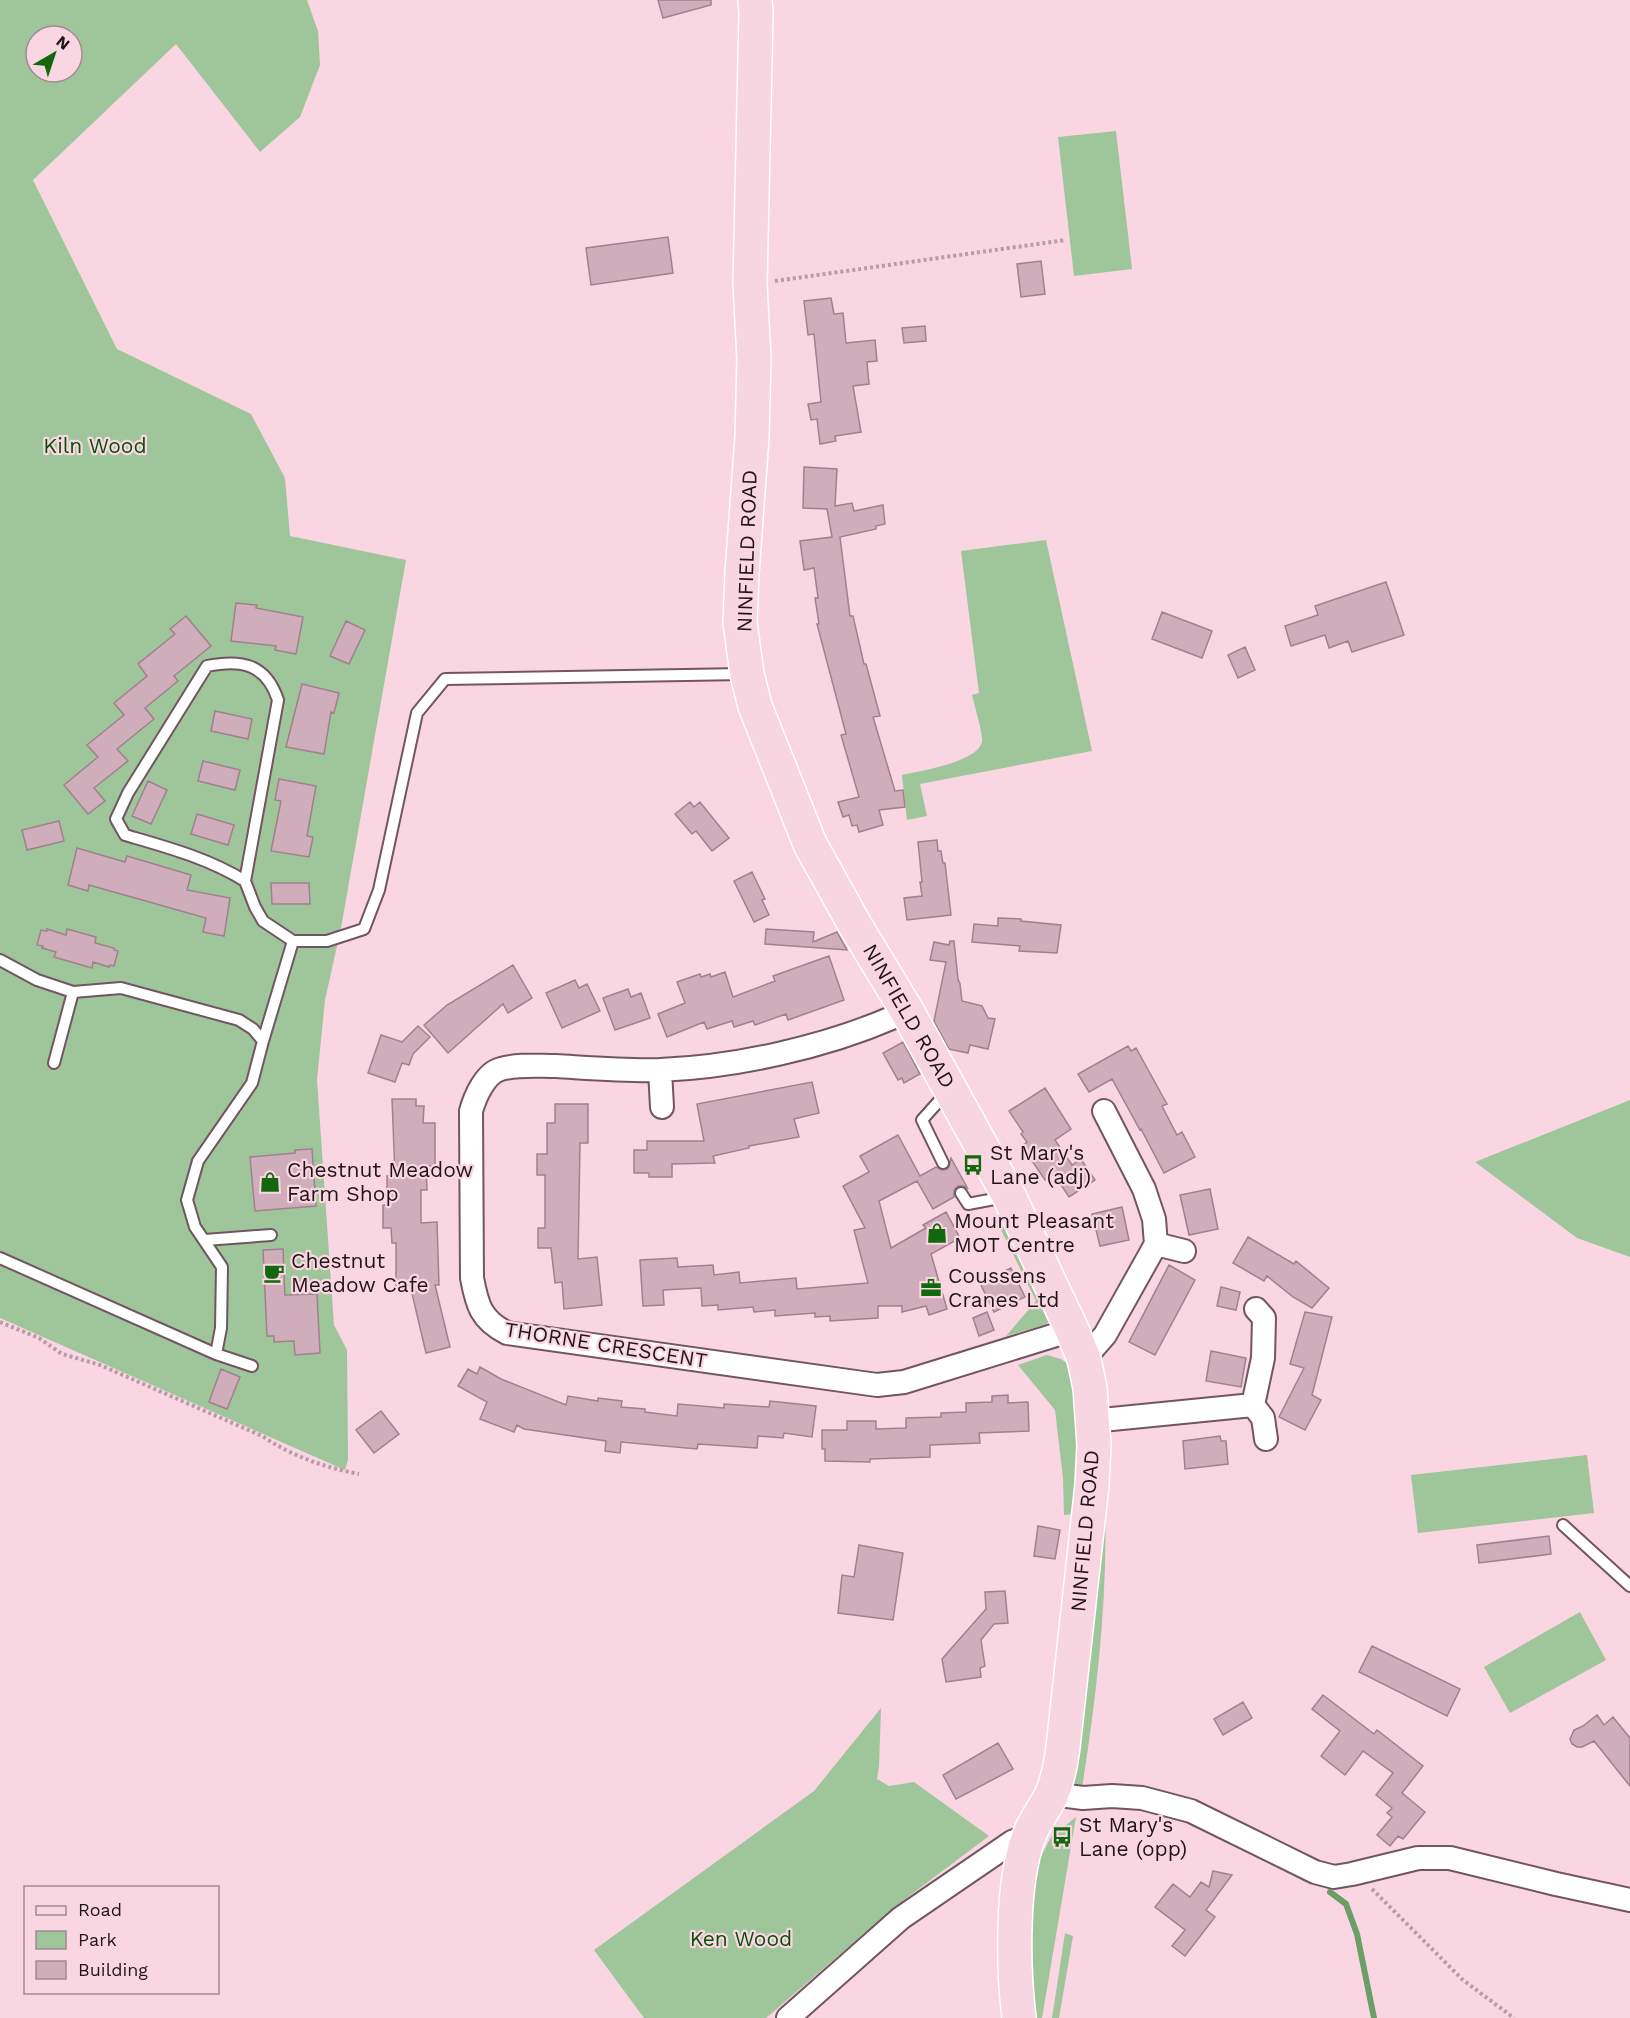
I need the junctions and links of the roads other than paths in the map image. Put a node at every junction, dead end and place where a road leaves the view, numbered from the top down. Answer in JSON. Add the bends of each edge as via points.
{"nodes":[{"id":1,"x":755,"y":0,"type":"edge"},
{"id":2,"x":747,"y":674,"type":"junction"},
{"id":3,"x":245,"y":881,"type":"junction"},
{"id":4,"x":293,"y":941,"type":"junction"},
{"id":5,"x":0,"y":960,"type":"edge"},
{"id":6,"x":73,"y":992,"type":"junction"},
{"id":7,"x":894,"y":1017,"type":"dead end"},
{"id":8,"x":263,"y":1041,"type":"junction"},
{"id":9,"x":54,"y":1063,"type":"dead end"},
{"id":10,"x":660,"y":1070,"type":"junction"},
{"id":11,"x":951,"y":1088,"type":"junction"},
{"id":12,"x":662,"y":1107,"type":"dead end"},
{"id":13,"x":1104,"y":1111,"type":"dead end"},
{"id":14,"x":943,"y":1163,"type":"dead end"},
{"id":15,"x":961,"y":1193,"type":"dead end"},
{"id":16,"x":1009,"y":1196,"type":"junction"},
{"id":17,"x":271,"y":1235,"type":"dead end"},
{"id":18,"x":205,"y":1240,"type":"junction"},
{"id":19,"x":1156,"y":1244,"type":"junction"},
{"id":20,"x":1184,"y":1251,"type":"dead end"},
{"id":21,"x":0,"y":1258,"type":"edge"},
{"id":22,"x":1256,"y":1309,"type":"dead end"},
{"id":23,"x":1072,"y":1330,"type":"junction"},
{"id":24,"x":216,"y":1354,"type":"junction"},
{"id":25,"x":1084,"y":1359,"type":"junction"},
{"id":26,"x":252,"y":1366,"type":"dead end"},
{"id":27,"x":1253,"y":1405,"type":"junction"},
{"id":28,"x":1092,"y":1421,"type":"junction"},
{"id":29,"x":1266,"y":1439,"type":"dead end"},
{"id":30,"x":1563,"y":1525,"type":"dead end"},
{"id":31,"x":1630,"y":1586,"type":"edge"},
{"id":32,"x":1052,"y":1794,"type":"junction"},
{"id":33,"x":1029,"y":1836,"type":"junction"},
{"id":34,"x":1630,"y":1900,"type":"edge"},
{"id":35,"x":788,"y":2018,"type":"edge"},
{"id":36,"x":1019,"y":2018,"type":"edge"}],
"edges":[{"from":1,"to":2,"type":"main road","name":"NINFIELD ROAD","via":[[750,284],[754,359],[740,623]]},
{"from":2,"to":4,"type":"lane","via":[[445,679],[417,713],[380,890],[364,929],[327,941]]},
{"from":2,"to":11,"type":"main road","name":"NINFIELD ROAD","via":[[754,706],[810,844]]},
{"from":3,"to":3,"type":"lane","via":[[278,700],[272,684],[250,666],[229,661],[207,666],[116,819],[125,835],[226,869]]},
{"from":3,"to":4,"type":"lane","via":[[263,921]]},
{"from":4,"to":8,"type":"lane"},
{"from":5,"to":6,"type":"lane","via":[[37,980]]},
{"from":6,"to":8,"type":"lane","via":[[121,988],[239,1020]]},
{"from":6,"to":9,"type":"lane"},
{"from":7,"to":10,"type":"street","name":"THORNE CRESCENT","via":[[816,1045],[732,1062]]},
{"from":8,"to":18,"type":"lane","via":[[252,1083],[198,1161],[187,1200],[195,1227]]},
{"from":10,"to":12,"type":"street"},
{"from":10,"to":23,"type":"street","name":"THORNE CRESCENT","via":[[524,1065],[498,1069],[476,1092],[471,1111],[472,1278],[483,1316],[493,1326],[507,1333],[877,1385],[904,1382]]},
{"from":11,"to":14,"type":"lane","via":[[922,1120]]},
{"from":11,"to":16,"type":"main road","name":"NINFIELD ROAD"},
{"from":13,"to":19,"type":"street","via":[[1144,1189],[1154,1219]]},
{"from":15,"to":16,"type":"lane","via":[[968,1204]]},
{"from":16,"to":23,"type":"main road","name":"NINFIELD ROAD"},
{"from":17,"to":18,"type":"lane"},
{"from":18,"to":24,"type":"lane","via":[[222,1267],[221,1328]]},
{"from":19,"to":20,"type":"street"},
{"from":19,"to":25,"type":"street","via":[[1105,1335]]},
{"from":21,"to":24,"type":"lane"},
{"from":22,"to":27,"type":"street","via":[[1264,1318],[1263,1358]]},
{"from":23,"to":25,"type":"main road","name":"NINFIELD ROAD"},
{"from":24,"to":26,"type":"lane"},
{"from":25,"to":28,"type":"main road","name":"NINFIELD ROAD"},
{"from":27,"to":28,"type":"street"},
{"from":27,"to":29,"type":"street","via":[[1263,1418]]},
{"from":28,"to":32,"type":"main road","name":"NINFIELD ROAD","via":[[1090,1509],[1063,1747]]},
{"from":30,"to":31,"type":"lane"},
{"from":32,"to":33,"type":"main road","name":"NINFIELD ROAD"},
{"from":32,"to":34,"type":"street","via":[[1142,1798],[1191,1811],[1315,1872],[1334,1877],[1418,1858],[1450,1858]]},
{"from":33,"to":35,"type":"street","via":[[1012,1842],[901,1918]]},
{"from":33,"to":36,"type":"main road","name":"NINFIELD ROAD","via":[[1019,1884],[1014,1957]]}]}
